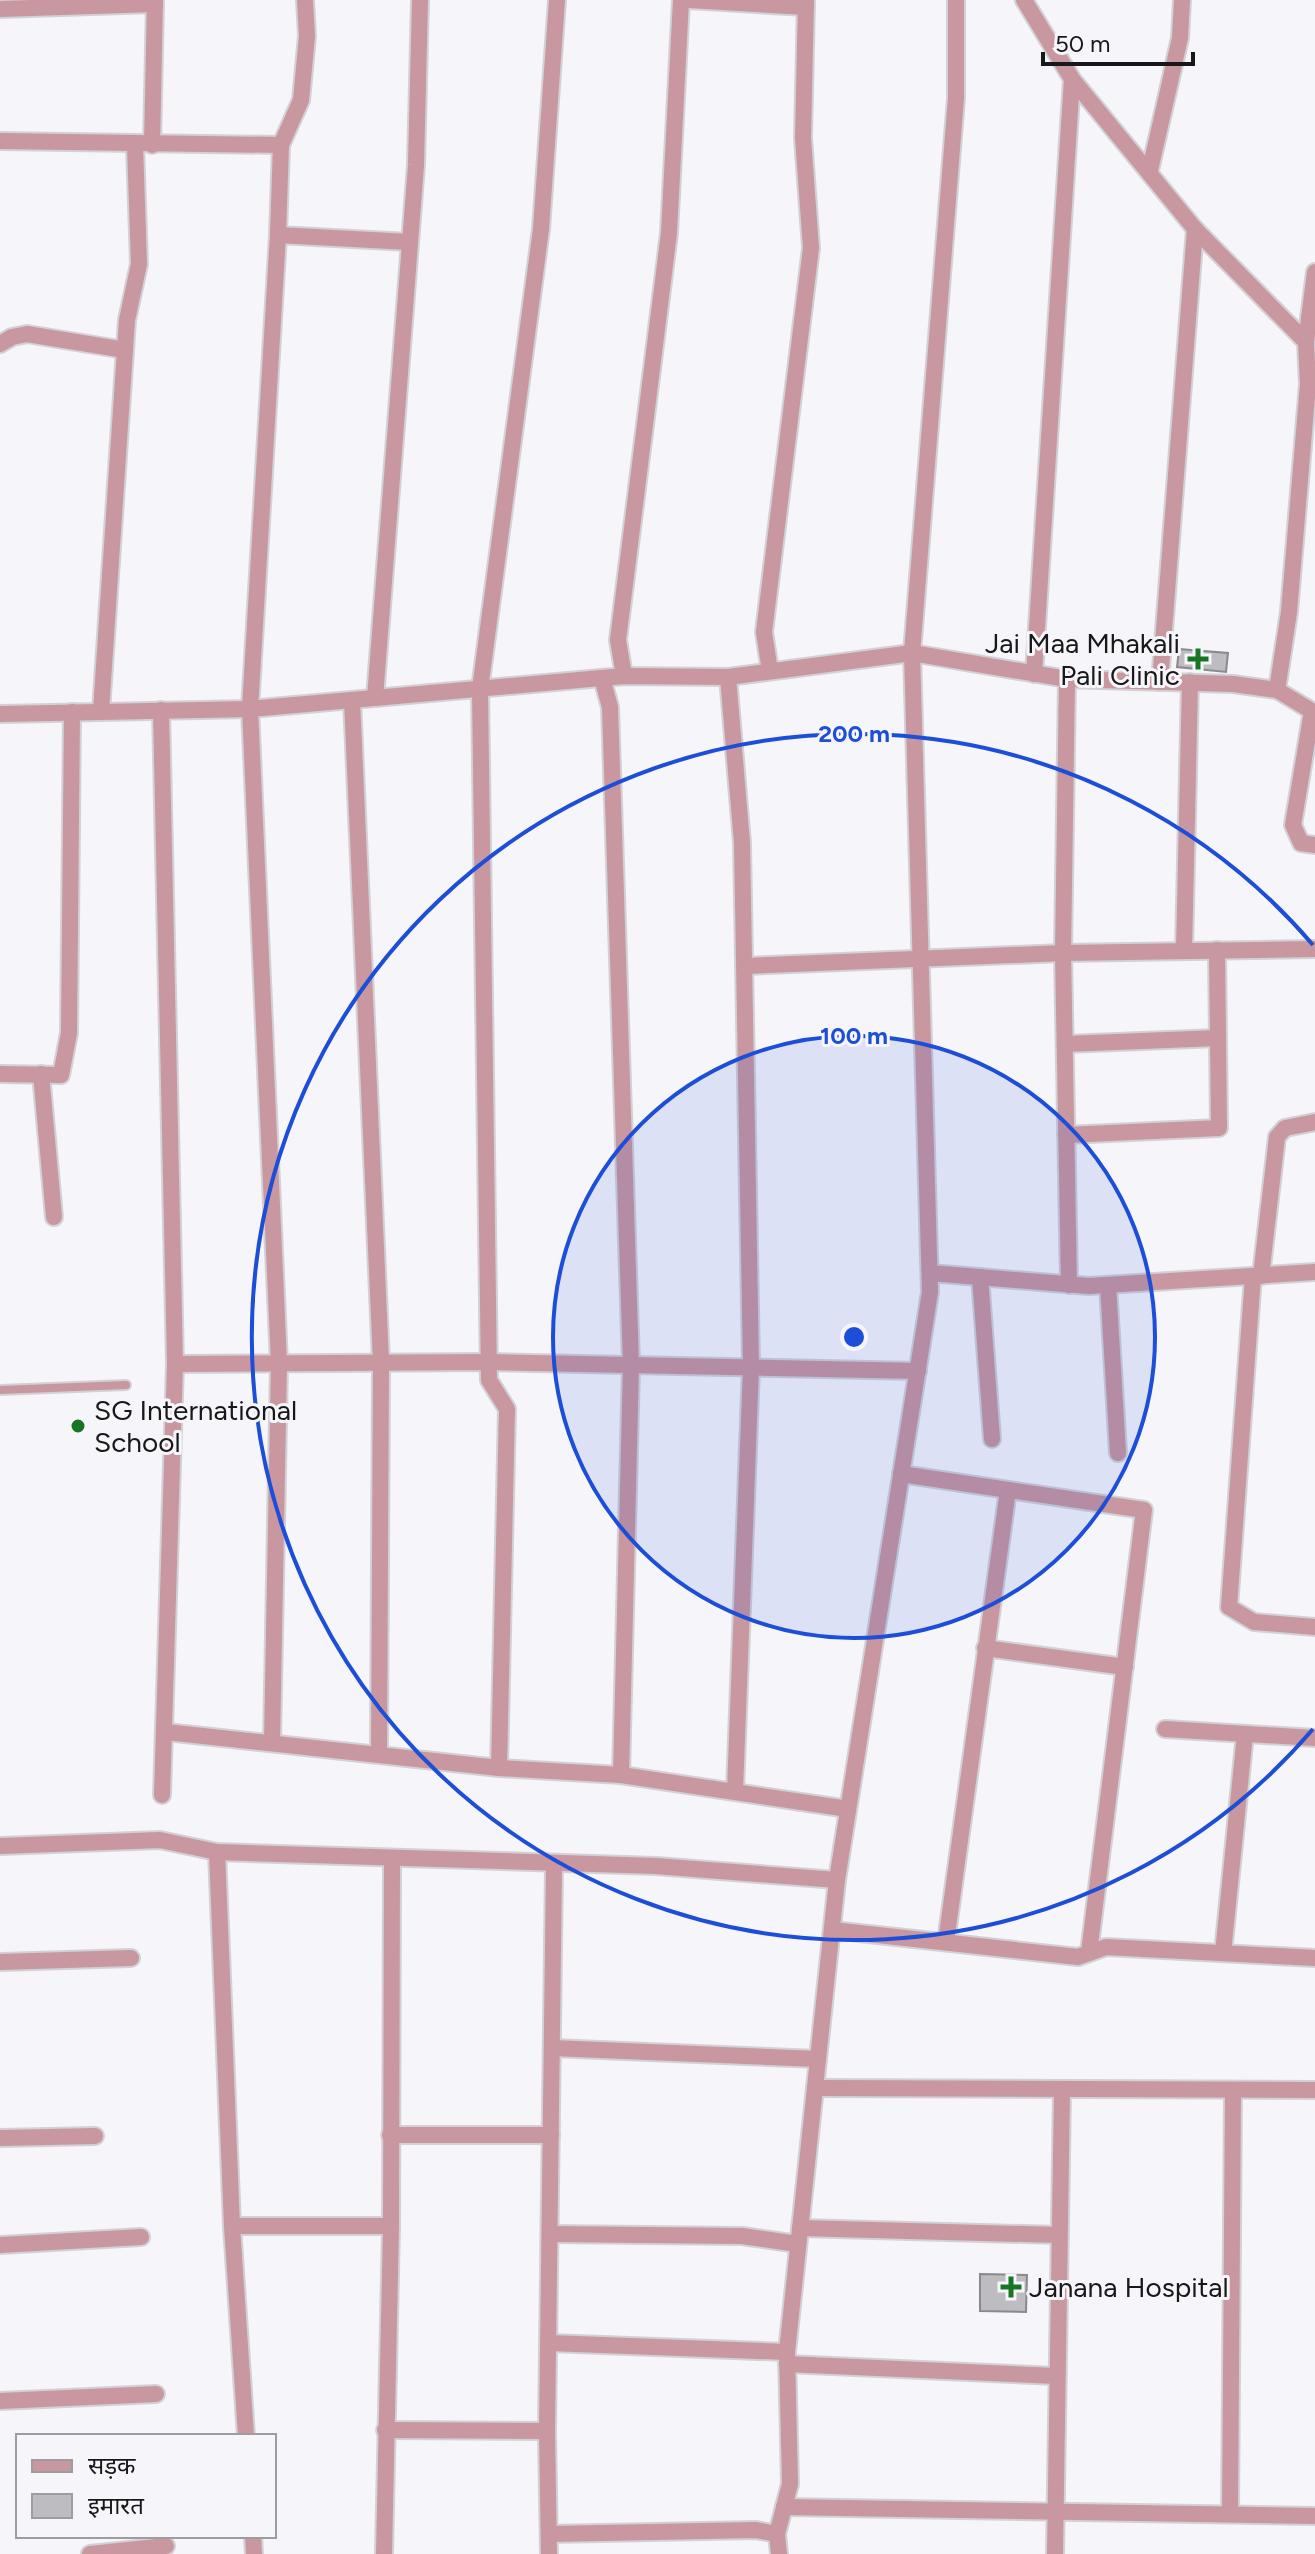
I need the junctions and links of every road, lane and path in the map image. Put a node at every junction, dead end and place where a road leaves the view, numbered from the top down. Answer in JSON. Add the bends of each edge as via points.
{"nodes":[{"id":1,"x":305,"y":0,"type":"edge"},
{"id":2,"x":420,"y":0,"type":"edge"},
{"id":3,"x":557,"y":0,"type":"edge"},
{"id":4,"x":681,"y":0,"type":"edge"},
{"id":5,"x":689,"y":0,"type":"edge"},
{"id":6,"x":956,"y":0,"type":"edge"},
{"id":7,"x":1025,"y":0,"type":"edge"},
{"id":8,"x":1182,"y":0,"type":"edge"},
{"id":9,"x":155,"y":2,"type":"edge"},
{"id":10,"x":806,"y":4,"type":"edge"},
{"id":11,"x":0,"y":9,"type":"edge"},
{"id":12,"x":1072,"y":79,"type":"junction"},
{"id":13,"x":0,"y":141,"type":"edge"},
{"id":14,"x":135,"y":145,"type":"junction"},
{"id":15,"x":152,"y":145,"type":"junction"},
{"id":16,"x":281,"y":145,"type":"junction"},
{"id":17,"x":1150,"y":170,"type":"junction"},
{"id":18,"x":1195,"y":229,"type":"junction"},
{"id":19,"x":278,"y":235,"type":"junction"},
{"id":20,"x":409,"y":242,"type":"junction"},
{"id":21,"x":1315,"y":272,"type":"edge"},
{"id":22,"x":1306,"y":342,"type":"junction"},
{"id":23,"x":0,"y":344,"type":"edge"},
{"id":24,"x":125,"y":350,"type":"junction"},
{"id":25,"x":1312,"y":385,"type":"edge"},
{"id":26,"x":1311,"y":417,"type":"edge"},
{"id":27,"x":912,"y":653,"type":"junction"},
{"id":28,"x":770,"y":671,"type":"junction"},
{"id":29,"x":1034,"y":674,"type":"junction"},
{"id":30,"x":624,"y":676,"type":"junction"},
{"id":31,"x":728,"y":677,"type":"junction"},
{"id":32,"x":602,"y":678,"type":"junction"},
{"id":33,"x":1067,"y":679,"type":"junction"},
{"id":34,"x":1160,"y":682,"type":"junction"},
{"id":35,"x":1190,"y":682,"type":"junction"},
{"id":36,"x":480,"y":689,"type":"junction"},
{"id":37,"x":1277,"y":690,"type":"junction"},
{"id":38,"x":375,"y":698,"type":"junction"},
{"id":39,"x":352,"y":700,"type":"junction"},
{"id":40,"x":250,"y":709,"type":"junction"},
{"id":41,"x":161,"y":710,"type":"junction"},
{"id":42,"x":101,"y":711,"type":"junction"},
{"id":43,"x":72,"y":712,"type":"junction"},
{"id":44,"x":1314,"y":712,"type":"edge"},
{"id":45,"x":0,"y":714,"type":"edge"},
{"id":46,"x":1315,"y":845,"type":"edge"},
{"id":47,"x":1315,"y":949,"type":"edge"},
{"id":48,"x":1217,"y":950,"type":"junction"},
{"id":49,"x":1184,"y":951,"type":"junction"},
{"id":50,"x":1063,"y":953,"type":"junction"},
{"id":51,"x":920,"y":959,"type":"junction"},
{"id":52,"x":745,"y":966,"type":"junction"},
{"id":53,"x":1218,"y":1038,"type":"junction"},
{"id":54,"x":1065,"y":1044,"type":"junction"},
{"id":55,"x":0,"y":1074,"type":"edge"},
{"id":56,"x":41,"y":1074,"type":"junction"},
{"id":57,"x":1315,"y":1122,"type":"edge"},
{"id":58,"x":1066,"y":1135,"type":"junction"},
{"id":59,"x":54,"y":1217,"type":"dead end"},
{"id":60,"x":1315,"y":1272,"type":"edge"},
{"id":61,"x":930,"y":1273,"type":"junction"},
{"id":62,"x":1257,"y":1276,"type":"junction"},
{"id":63,"x":980,"y":1277,"type":"junction"},
{"id":64,"x":1069,"y":1285,"type":"junction"},
{"id":65,"x":1108,"y":1285,"type":"junction"},
{"id":66,"x":381,"y":1362,"type":"junction"},
{"id":67,"x":489,"y":1362,"type":"junction"},
{"id":68,"x":279,"y":1363,"type":"junction"},
{"id":69,"x":175,"y":1364,"type":"junction"},
{"id":70,"x":631,"y":1365,"type":"junction"},
{"id":71,"x":751,"y":1367,"type":"junction"},
{"id":72,"x":918,"y":1371,"type":"junction"},
{"id":73,"x":126,"y":1385,"type":"dead end"},
{"id":74,"x":0,"y":1390,"type":"edge"},
{"id":75,"x":992,"y":1439,"type":"dead end"},
{"id":76,"x":1118,"y":1453,"type":"dead end"},
{"id":77,"x":901,"y":1474,"type":"junction"},
{"id":78,"x":1008,"y":1490,"type":"junction"},
{"id":79,"x":1315,"y":1627,"type":"edge"},
{"id":80,"x":985,"y":1648,"type":"junction"},
{"id":81,"x":1125,"y":1667,"type":"junction"},
{"id":82,"x":1165,"y":1729,"type":"dead end"},
{"id":83,"x":166,"y":1732,"type":"junction"},
{"id":84,"x":1245,"y":1734,"type":"junction"},
{"id":85,"x":1315,"y":1738,"type":"edge"},
{"id":86,"x":272,"y":1742,"type":"junction"},
{"id":87,"x":379,"y":1754,"type":"junction"},
{"id":88,"x":499,"y":1768,"type":"junction"},
{"id":89,"x":621,"y":1775,"type":"junction"},
{"id":90,"x":735,"y":1791,"type":"junction"},
{"id":91,"x":162,"y":1795,"type":"dead end"},
{"id":92,"x":848,"y":1809,"type":"junction"},
{"id":93,"x":0,"y":1846,"type":"edge"},
{"id":94,"x":217,"y":1852,"type":"junction"},
{"id":95,"x":392,"y":1858,"type":"junction"},
{"id":96,"x":554,"y":1866,"type":"junction"},
{"id":97,"x":837,"y":1880,"type":"junction"},
{"id":98,"x":832,"y":1930,"type":"junction"},
{"id":99,"x":946,"y":1942,"type":"junction"},
{"id":100,"x":1089,"y":1953,"type":"junction"},
{"id":101,"x":1223,"y":1953,"type":"junction"},
{"id":102,"x":131,"y":1958,"type":"dead end"},
{"id":103,"x":1315,"y":1958,"type":"edge"},
{"id":104,"x":0,"y":1962,"type":"edge"},
{"id":105,"x":552,"y":2048,"type":"junction"},
{"id":106,"x":818,"y":2059,"type":"junction"},
{"id":107,"x":815,"y":2088,"type":"junction"},
{"id":108,"x":1062,"y":2090,"type":"junction"},
{"id":109,"x":1233,"y":2090,"type":"junction"},
{"id":110,"x":1315,"y":2090,"type":"edge"},
{"id":111,"x":390,"y":2135,"type":"junction"},
{"id":112,"x":551,"y":2135,"type":"junction"},
{"id":113,"x":95,"y":2136,"type":"dead end"},
{"id":114,"x":0,"y":2138,"type":"edge"},
{"id":115,"x":232,"y":2226,"type":"junction"},
{"id":116,"x":391,"y":2226,"type":"junction"},
{"id":117,"x":551,"y":2234,"type":"junction"},
{"id":118,"x":1059,"y":2235,"type":"junction"},
{"id":119,"x":799,"y":2236,"type":"junction"},
{"id":120,"x":141,"y":2237,"type":"dead end"},
{"id":121,"x":0,"y":2245,"type":"edge"},
{"id":122,"x":550,"y":2343,"type":"junction"},
{"id":123,"x":787,"y":2358,"type":"junction"},
{"id":124,"x":1057,"y":2376,"type":"junction"},
{"id":125,"x":156,"y":2394,"type":"dead end"},
{"id":126,"x":0,"y":2401,"type":"edge"},
{"id":127,"x":385,"y":2430,"type":"junction"},
{"id":128,"x":547,"y":2431,"type":"junction"},
{"id":129,"x":246,"y":2434,"type":"edge"},
{"id":130,"x":784,"y":2507,"type":"junction"},
{"id":131,"x":1056,"y":2513,"type":"junction"},
{"id":132,"x":1230,"y":2514,"type":"junction"},
{"id":133,"x":1315,"y":2516,"type":"edge"},
{"id":134,"x":549,"y":2534,"type":"junction"},
{"id":135,"x":777,"y":2534,"type":"junction"},
{"id":136,"x":166,"y":2546,"type":"dead end"},
{"id":137,"x":90,"y":2554,"type":"edge"},
{"id":138,"x":384,"y":2554,"type":"edge"},
{"id":139,"x":549,"y":2554,"type":"edge"},
{"id":140,"x":779,"y":2554,"type":"edge"},
{"id":141,"x":1055,"y":2554,"type":"edge"}],
"edges":[{"from":1,"to":16,"type":"street","via":[[301,100]]},
{"from":2,"to":20,"type":"street"},
{"from":3,"to":36,"type":"street","via":[[541,229]]},
{"from":4,"to":30,"type":"street","via":[[669,233],[618,640]]},
{"from":5,"to":10,"type":"street"},
{"from":6,"to":27,"type":"street","via":[[956,98]]},
{"from":7,"to":12,"type":"street"},
{"from":8,"to":17,"type":"street","via":[[1180,38]]},
{"from":9,"to":11,"type":"street"},
{"from":9,"to":15,"type":"street"},
{"from":10,"to":28,"type":"street","via":[[803,138],[811,248],[764,632]]},
{"from":12,"to":17,"type":"street"},
{"from":12,"to":29,"type":"street"},
{"from":13,"to":14,"type":"street"},
{"from":14,"to":15,"type":"street"},
{"from":14,"to":24,"type":"street","via":[[139,264]]},
{"from":15,"to":16,"type":"street"},
{"from":16,"to":19,"type":"street"},
{"from":17,"to":18,"type":"street"},
{"from":18,"to":22,"type":"street"},
{"from":18,"to":34,"type":"street"},
{"from":19,"to":20,"type":"street"},
{"from":19,"to":40,"type":"street"},
{"from":20,"to":38,"type":"street"},
{"from":21,"to":22,"type":"street"},
{"from":22,"to":25,"type":"street"},
{"from":23,"to":24,"type":"street","via":[[27,334]]},
{"from":24,"to":42,"type":"street"},
{"from":25,"to":26,"type":"street"},
{"from":26,"to":37,"type":"street"},
{"from":27,"to":28,"type":"street"},
{"from":27,"to":29,"type":"street"},
{"from":27,"to":51,"type":"street"},
{"from":28,"to":31,"type":"street"},
{"from":29,"to":33,"type":"street"},
{"from":30,"to":31,"type":"street"},
{"from":30,"to":32,"type":"street"},
{"from":31,"to":52,"type":"street","via":[[742,843]]},
{"from":32,"to":36,"type":"street"},
{"from":32,"to":70,"type":"street","via":[[610,707]]},
{"from":33,"to":34,"type":"street"},
{"from":33,"to":50,"type":"street"},
{"from":34,"to":35,"type":"street"},
{"from":35,"to":37,"type":"street"},
{"from":35,"to":49,"type":"street"},
{"from":36,"to":38,"type":"street"},
{"from":36,"to":67,"type":"street"},
{"from":37,"to":44,"type":"street"},
{"from":38,"to":39,"type":"street"},
{"from":39,"to":40,"type":"street"},
{"from":39,"to":66,"type":"street"},
{"from":40,"to":41,"type":"street"},
{"from":40,"to":68,"type":"street"},
{"from":41,"to":42,"type":"street"},
{"from":41,"to":69,"type":"street"},
{"from":42,"to":43,"type":"street"},
{"from":43,"to":45,"type":"street"},
{"from":43,"to":56,"type":"street","via":[[69,1033],[61,1075]]},
{"from":44,"to":46,"type":"street","via":[[1293,825],[1301,843]]},
{"from":47,"to":48,"type":"street"},
{"from":48,"to":49,"type":"street"},
{"from":48,"to":53,"type":"street"},
{"from":49,"to":50,"type":"street"},
{"from":50,"to":51,"type":"street"},
{"from":50,"to":54,"type":"street"},
{"from":51,"to":52,"type":"street"},
{"from":51,"to":61,"type":"street"},
{"from":52,"to":71,"type":"street"},
{"from":53,"to":54,"type":"street"},
{"from":53,"to":58,"type":"street","via":[[1219,1128]]},
{"from":54,"to":58,"type":"street"},
{"from":55,"to":56,"type":"street"},
{"from":56,"to":59,"type":"street"},
{"from":57,"to":62,"type":"street","via":[[1285,1128],[1277,1137]]},
{"from":58,"to":64,"type":"street"},
{"from":60,"to":62,"type":"street"},
{"from":61,"to":63,"type":"street"},
{"from":61,"to":72,"type":"street"},
{"from":62,"to":65,"type":"street"},
{"from":62,"to":79,"type":"street","via":[[1229,1607],[1254,1622]]},
{"from":63,"to":64,"type":"street"},
{"from":63,"to":75,"type":"street"},
{"from":64,"to":65,"type":"street"},
{"from":65,"to":76,"type":"street"},
{"from":66,"to":67,"type":"street"},
{"from":66,"to":68,"type":"street"},
{"from":66,"to":87,"type":"street"},
{"from":67,"to":70,"type":"street"},
{"from":67,"to":88,"type":"street","via":[[489,1380],[507,1409]]},
{"from":68,"to":69,"type":"street"},
{"from":68,"to":86,"type":"street"},
{"from":69,"to":83,"type":"street"},
{"from":70,"to":71,"type":"street"},
{"from":70,"to":89,"type":"street"},
{"from":71,"to":72,"type":"street"},
{"from":71,"to":90,"type":"street"},
{"from":72,"to":77,"type":"street"},
{"from":73,"to":74,"type":"lane"},
{"from":77,"to":78,"type":"street"},
{"from":77,"to":92,"type":"street"},
{"from":78,"to":80,"type":"street"},
{"from":78,"to":81,"type":"street","via":[[1144,1510]]},
{"from":80,"to":81,"type":"street"},
{"from":80,"to":99,"type":"street"},
{"from":81,"to":100,"type":"street"},
{"from":82,"to":84,"type":"street"},
{"from":83,"to":86,"type":"street"},
{"from":83,"to":91,"type":"street"},
{"from":84,"to":85,"type":"street"},
{"from":84,"to":101,"type":"street"},
{"from":86,"to":87,"type":"street"},
{"from":87,"to":88,"type":"street"},
{"from":88,"to":89,"type":"street"},
{"from":89,"to":90,"type":"street"},
{"from":90,"to":92,"type":"street"},
{"from":92,"to":97,"type":"street"},
{"from":93,"to":94,"type":"street","via":[[160,1840]]},
{"from":94,"to":95,"type":"street"},
{"from":94,"to":115,"type":"street"},
{"from":95,"to":96,"type":"street"},
{"from":95,"to":111,"type":"street"},
{"from":96,"to":97,"type":"street","via":[[656,1866]]},
{"from":96,"to":105,"type":"street"},
{"from":97,"to":98,"type":"street"},
{"from":98,"to":99,"type":"street"},
{"from":98,"to":106,"type":"street"},
{"from":99,"to":100,"type":"street","via":[[1078,1957]]},
{"from":100,"to":101,"type":"street","via":[[1106,1947]]},
{"from":101,"to":103,"type":"street"},
{"from":102,"to":104,"type":"street"},
{"from":105,"to":106,"type":"street"},
{"from":105,"to":112,"type":"street"},
{"from":106,"to":107,"type":"street"},
{"from":107,"to":108,"type":"street"},
{"from":107,"to":119,"type":"street"},
{"from":108,"to":109,"type":"street"},
{"from":108,"to":118,"type":"street"},
{"from":109,"to":110,"type":"street"},
{"from":109,"to":132,"type":"street"},
{"from":111,"to":112,"type":"street"},
{"from":111,"to":116,"type":"street"},
{"from":112,"to":117,"type":"street"},
{"from":113,"to":114,"type":"street"},
{"from":115,"to":116,"type":"street"},
{"from":115,"to":129,"type":"street"},
{"from":116,"to":127,"type":"street"},
{"from":117,"to":119,"type":"street"},
{"from":117,"to":122,"type":"street"},
{"from":118,"to":119,"type":"street"},
{"from":118,"to":124,"type":"street"},
{"from":119,"to":123,"type":"street"},
{"from":120,"to":121,"type":"street"},
{"from":122,"to":123,"type":"street"},
{"from":122,"to":128,"type":"street"},
{"from":123,"to":124,"type":"street"},
{"from":123,"to":130,"type":"street","via":[[790,2484]]},
{"from":124,"to":131,"type":"street"},
{"from":125,"to":126,"type":"street"},
{"from":127,"to":128,"type":"street"},
{"from":127,"to":138,"type":"street"},
{"from":128,"to":134,"type":"street"},
{"from":130,"to":131,"type":"street"},
{"from":130,"to":135,"type":"street"},
{"from":131,"to":132,"type":"street"},
{"from":131,"to":141,"type":"street"},
{"from":132,"to":133,"type":"street"},
{"from":134,"to":135,"type":"street"},
{"from":134,"to":139,"type":"street"},
{"from":135,"to":140,"type":"street"},
{"from":136,"to":137,"type":"street"}]}
